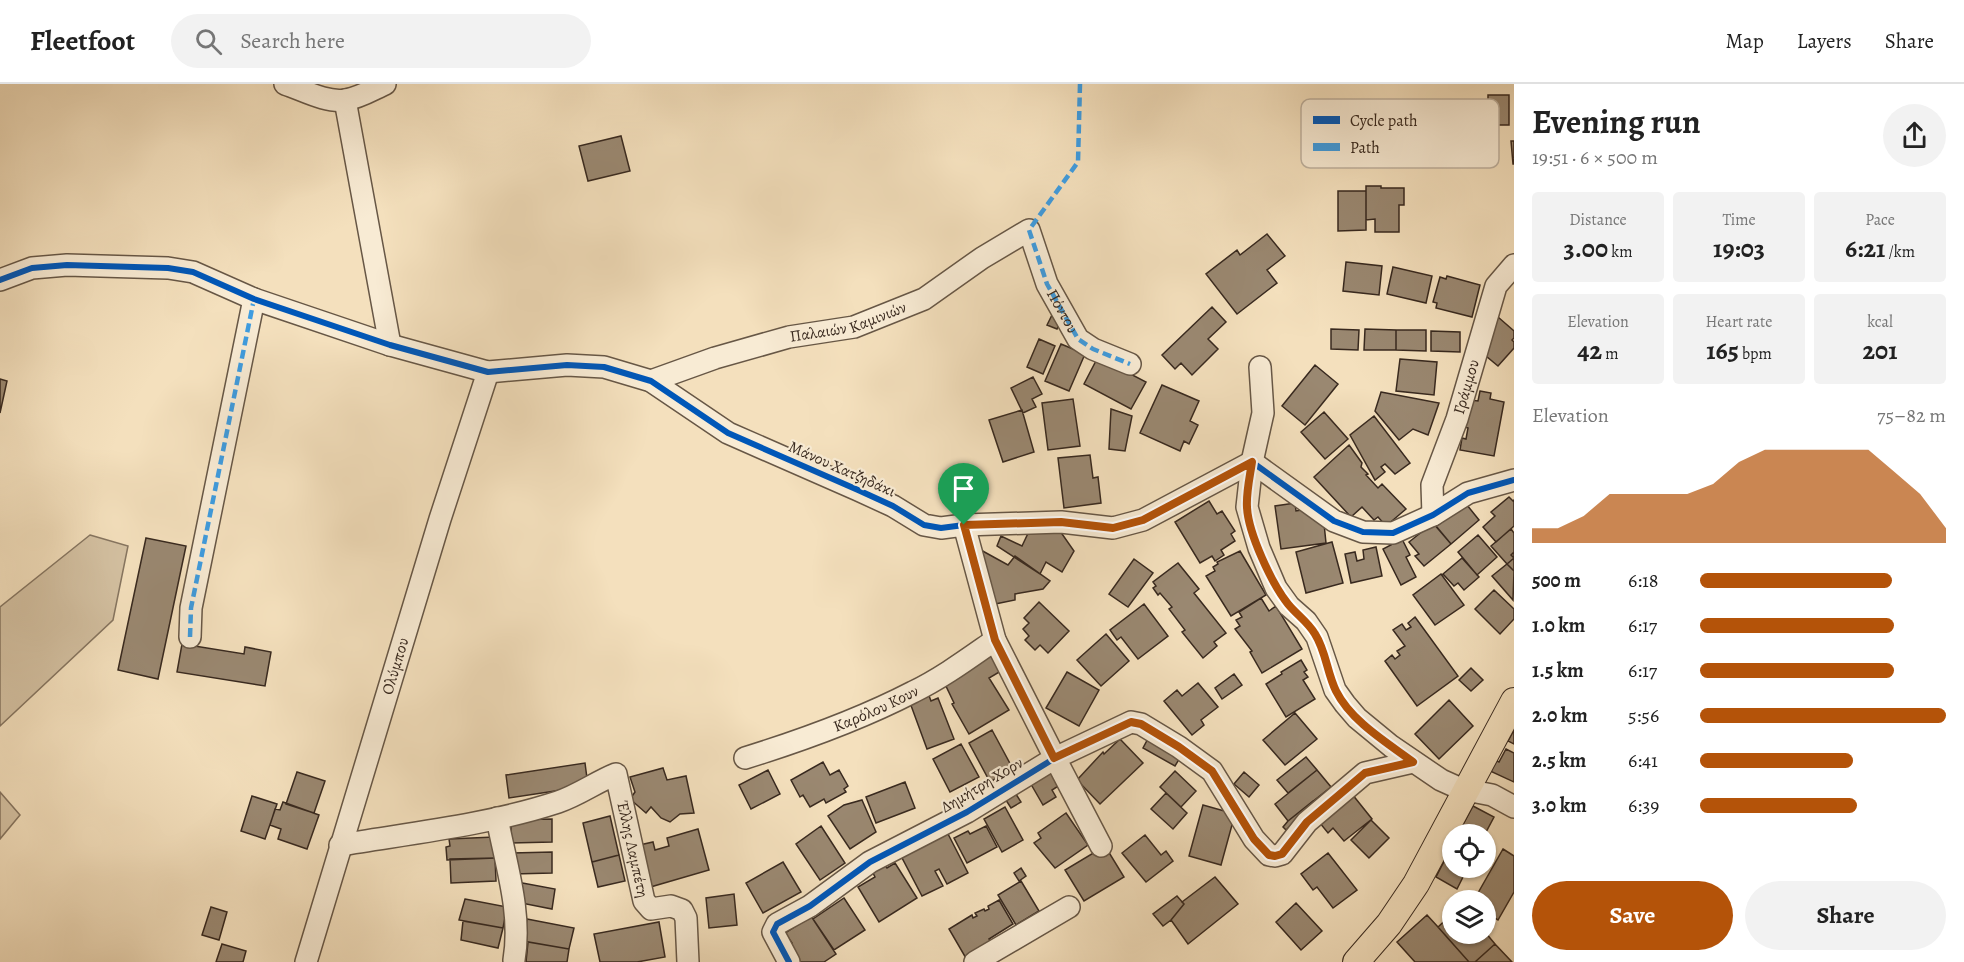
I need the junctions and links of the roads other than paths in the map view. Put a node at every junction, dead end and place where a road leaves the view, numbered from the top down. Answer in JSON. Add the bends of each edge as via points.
{"nodes":[{"id":1,"x":285,"y":84,"type":"edge"},
{"id":2,"x":385,"y":84,"type":"edge"},
{"id":3,"x":345,"y":100,"type":"junction"},
{"id":4,"x":1029,"y":230,"type":"joint"},
{"id":5,"x":1514,"y":266,"type":"edge"},
{"id":6,"x":0,"y":280,"type":"edge"},
{"id":7,"x":254,"y":299,"type":"junction"},
{"id":8,"x":390,"y":345,"type":"junction"},
{"id":9,"x":1130,"y":364,"type":"dead end"},
{"id":10,"x":1260,"y":367,"type":"dead end"},
{"id":11,"x":488,"y":372,"type":"junction"},
{"id":12,"x":651,"y":381,"type":"junction"},
{"id":13,"x":1252,"y":462,"type":"junction"},
{"id":14,"x":1514,"y":480,"type":"edge"},
{"id":15,"x":1433,"y":515,"type":"junction"},
{"id":16,"x":964,"y":525,"type":"junction"},
{"id":17,"x":190,"y":637,"type":"dead end"},
{"id":18,"x":995,"y":640,"type":"junction"},
{"id":19,"x":1514,"y":701,"type":"edge"},
{"id":20,"x":745,"y":758,"type":"dead end"},
{"id":21,"x":1054,"y":758,"type":"junction"},
{"id":22,"x":1413,"y":762,"type":"junction"},
{"id":23,"x":1467,"y":790,"type":"junction"},
{"id":24,"x":1514,"y":807,"type":"edge"},
{"id":25,"x":497,"y":819,"type":"junction"},
{"id":26,"x":340,"y":845,"type":"junction"},
{"id":27,"x":1101,"y":846,"type":"dead end"},
{"id":28,"x":1069,"y":907,"type":"dead end"},
{"id":29,"x":514,"y":960,"type":"dead end"},
{"id":30,"x":306,"y":962,"type":"edge"},
{"id":31,"x":688,"y":962,"type":"edge"},
{"id":32,"x":789,"y":962,"type":"edge"},
{"id":33,"x":975,"y":962,"type":"edge"},
{"id":34,"x":1356,"y":962,"type":"edge"}],
"edges":[{"from":1,"to":3,"type":"street","via":[[333,100]]},
{"from":2,"to":3,"type":"street"},
{"from":3,"to":8,"type":"street"},
{"from":4,"to":9,"type":"street","name":"Πόντου","via":[[1047,284],[1078,339]]},
{"from":4,"to":12,"type":"street","name":"Παλαιών Καμινιών","via":[[904,308],[854,327],[789,337]]},
{"from":5,"to":15,"type":"street","name":"Γράμμου","via":[[1496,286],[1457,419],[1432,485]]},
{"from":6,"to":7,"type":"street","via":[[32,268],[67,265],[168,268],[193,272]]},
{"from":7,"to":8,"type":"street"},
{"from":7,"to":17,"type":"street","via":[[191,608]]},
{"from":8,"to":11,"type":"street"},
{"from":10,"to":13,"type":"street","via":[[1263,413]]},
{"from":11,"to":12,"type":"street","name":"Μάνου Χατζηδάκι","via":[[586,365]]},
{"from":11,"to":26,"type":"street","name":"Ολύμπου"},
{"from":12,"to":16,"type":"street","name":"Μάνου Χατζηδάκι","via":[[728,433],[893,506],[924,525]]},
{"from":13,"to":15,"type":"street","via":[[1334,521],[1362,532],[1393,533]]},
{"from":13,"to":16,"type":"street","name":"Μάνου Χατζηδάκι","via":[[1143,520],[1113,528],[1061,522]]},
{"from":13,"to":22,"type":"street","via":[[1247,507],[1276,588],[1317,637],[1335,690],[1345,705]]},
{"from":14,"to":15,"type":"street","via":[[1468,493]]},
{"from":16,"to":18,"type":"street"},
{"from":18,"to":20,"type":"street","name":"Καρόλου Κουν","via":[[915,691],[869,713]]},
{"from":18,"to":21,"type":"street"},
{"from":19,"to":23,"type":"main road"},
{"from":21,"to":22,"type":"street","via":[[1131,722],[1141,724],[1212,771],[1254,839],[1275,856],[1282,854],[1307,822],[1365,773]]},
{"from":21,"to":27,"type":"street"},
{"from":21,"to":32,"type":"street","name":"Δημήτρη Χορν","via":[[967,812],[870,862],[810,906],[777,924],[773,932]]},
{"from":22,"to":23,"type":"street","via":[[1441,780]]},
{"from":23,"to":24,"type":"street","via":[[1492,795]]},
{"from":23,"to":34,"type":"main road","via":[[1408,897]]},
{"from":25,"to":26,"type":"street"},
{"from":25,"to":29,"type":"street","via":[[516,914]]},
{"from":25,"to":31,"type":"street","name":"Έλλης Λαμπέτη","via":[[565,800],[616,774],[644,901],[651,909],[671,906],[682,910],[686,918]]},
{"from":26,"to":30,"type":"street","name":"Ολύμπου"},
{"from":28,"to":33,"type":"street"}]}
